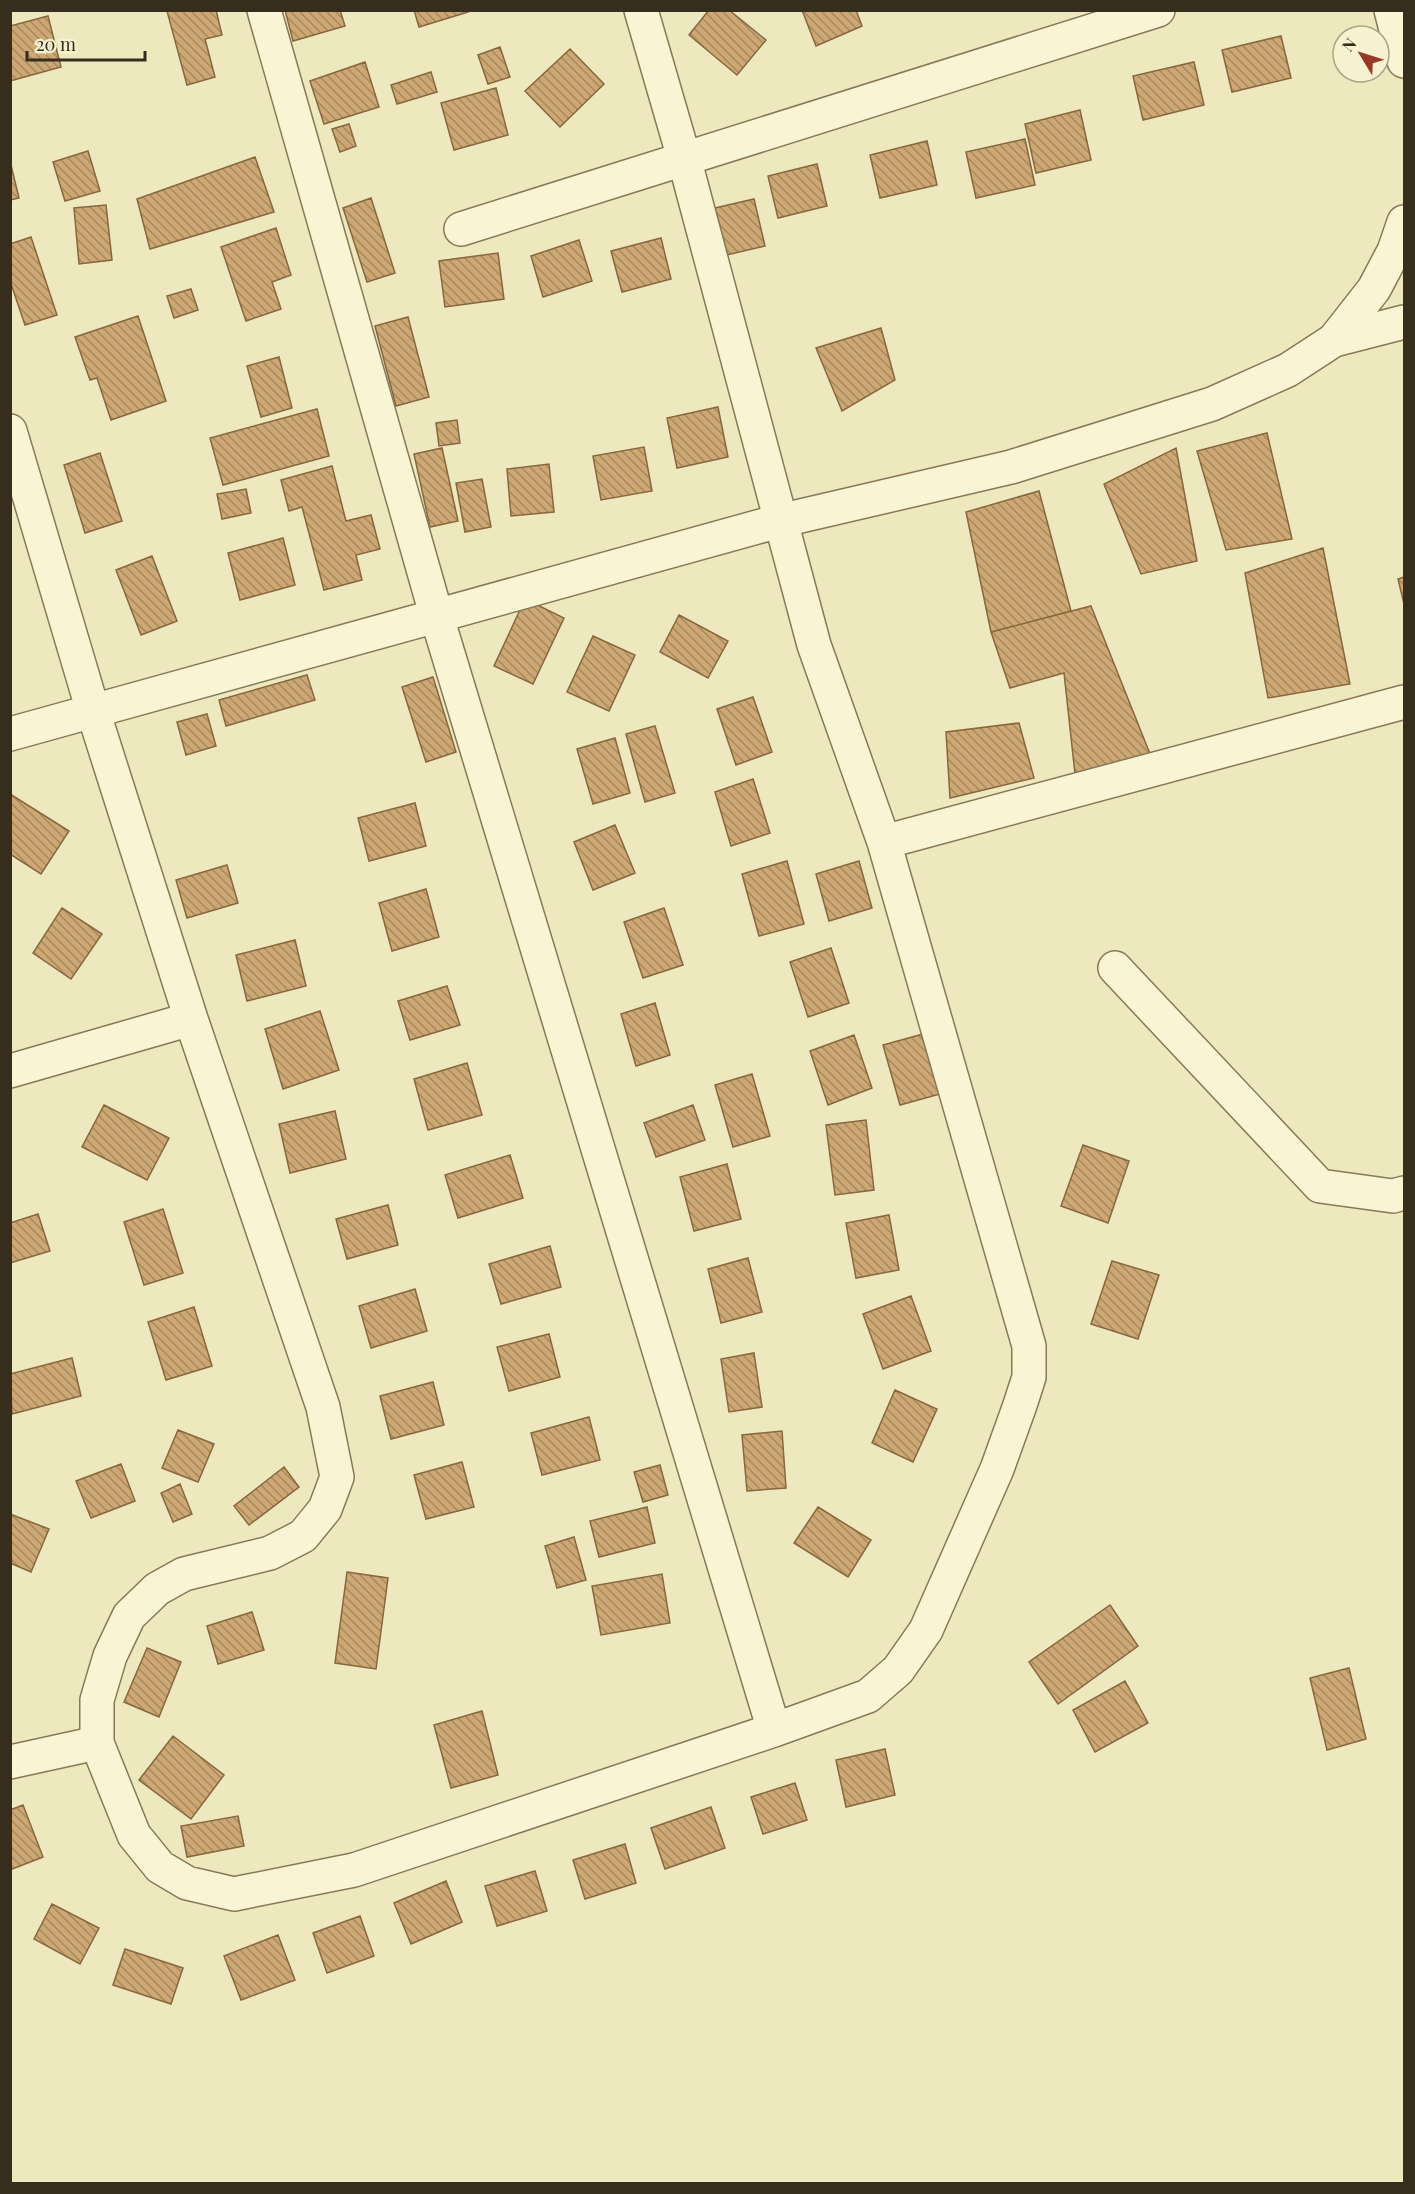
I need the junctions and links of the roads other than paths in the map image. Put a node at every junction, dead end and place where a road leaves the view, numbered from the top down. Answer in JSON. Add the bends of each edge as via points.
{"nodes":[{"id":1,"x":264,"y":10,"type":"edge"},
{"id":2,"x":641,"y":10,"type":"edge"},
{"id":3,"x":1158,"y":10,"type":"edge"},
{"id":4,"x":1391,"y":10,"type":"edge"},
{"id":5,"x":1404,"y":61,"type":"edge"},
{"id":6,"x":684,"y":158,"type":"junction"},
{"id":7,"x":1404,"y":222,"type":"edge"},
{"id":8,"x":461,"y":229,"type":"dead end"},
{"id":9,"x":1404,"y":322,"type":"edge"},
{"id":10,"x":1334,"y":340,"type":"junction"},
{"id":11,"x":10,"y":431,"type":"edge"},
{"id":12,"x":779,"y":521,"type":"junction"},
{"id":13,"x":436,"y":614,"type":"junction"},
{"id":14,"x":1404,"y":702,"type":"edge"},
{"id":15,"x":93,"y":711,"type":"junction"},
{"id":16,"x":10,"y":734,"type":"edge"},
{"id":17,"x":885,"y":842,"type":"junction"},
{"id":18,"x":1115,"y":968,"type":"dead end"},
{"id":19,"x":191,"y":1019,"type":"junction"},
{"id":20,"x":10,"y":1071,"type":"edge"},
{"id":21,"x":1404,"y":1193,"type":"edge"},
{"id":22,"x":774,"y":1730,"type":"junction"},
{"id":23,"x":97,"y":1743,"type":"junction"},
{"id":24,"x":10,"y":1762,"type":"edge"}],
"edges":[{"from":1,"to":13,"type":"street"},
{"from":2,"to":6,"type":"street"},
{"from":3,"to":6,"type":"street"},
{"from":4,"to":5,"type":"street"},
{"from":6,"to":8,"type":"street"},
{"from":6,"to":12,"type":"street"},
{"from":7,"to":10,"type":"street","via":[[1374,289]]},
{"from":9,"to":10,"type":"street"},
{"from":10,"to":12,"type":"street","via":[[1288,370],[1212,404],[1011,467]]},
{"from":11,"to":15,"type":"street"},
{"from":12,"to":13,"type":"street"},
{"from":12,"to":17,"type":"street","via":[[814,645]]},
{"from":13,"to":15,"type":"street"},
{"from":13,"to":22,"type":"street"},
{"from":14,"to":17,"type":"street"},
{"from":15,"to":16,"type":"street"},
{"from":15,"to":19,"type":"street"},
{"from":17,"to":22,"type":"street","via":[[1029,1346],[1029,1377],[997,1469],[926,1630],[898,1670],[868,1696]]},
{"from":18,"to":21,"type":"street","via":[[1320,1186],[1393,1196]]},
{"from":19,"to":20,"type":"street"},
{"from":19,"to":23,"type":"street","via":[[323,1407],[337,1477],[325,1509],[303,1536],[270,1553],[184,1574],[157,1588],[129,1616],[110,1656],[97,1700]]},
{"from":22,"to":23,"type":"street","via":[[354,1870],[234,1894],[187,1883],[160,1867],[134,1835]]},
{"from":23,"to":24,"type":"street"}]}
